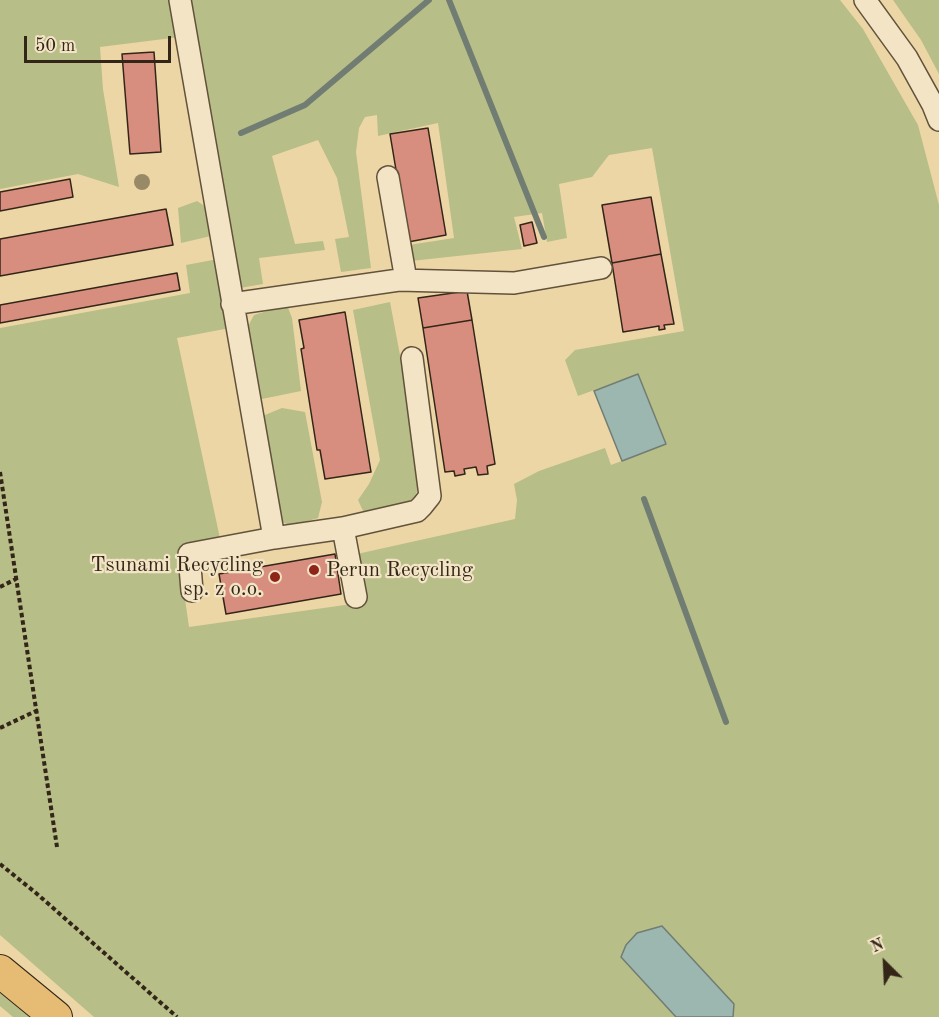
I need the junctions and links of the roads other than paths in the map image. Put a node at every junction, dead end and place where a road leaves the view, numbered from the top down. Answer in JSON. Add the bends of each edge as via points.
{"nodes":[{"id":1,"x":180,"y":0,"type":"edge"},
{"id":2,"x":866,"y":0,"type":"edge"},
{"id":3,"x":939,"y":120,"type":"edge"},
{"id":4,"x":388,"y":177,"type":"dead end"},
{"id":5,"x":601,"y":268,"type":"dead end"},
{"id":6,"x":406,"y":280,"type":"junction"},
{"id":7,"x":232,"y":303,"type":"junction"},
{"id":8,"x":412,"y":358,"type":"dead end"},
{"id":9,"x":343,"y":528,"type":"junction"},
{"id":10,"x":274,"y":538,"type":"junction"},
{"id":11,"x":192,"y":591,"type":"dead end"},
{"id":12,"x":356,"y":597,"type":"dead end"},
{"id":13,"x":0,"y":971,"type":"edge"},
{"id":14,"x":56,"y":1017,"type":"edge"}],
"edges":[{"from":1,"to":7,"type":"street"},
{"from":2,"to":3,"type":"street","via":[[907,58]]},
{"from":4,"to":6,"type":"street"},
{"from":5,"to":6,"type":"street","via":[[514,283]]},
{"from":6,"to":7,"type":"street"},
{"from":7,"to":10,"type":"street"},
{"from":8,"to":9,"type":"street","via":[[430,496],[417,511]]},
{"from":9,"to":10,"type":"street"},
{"from":9,"to":12,"type":"street"},
{"from":10,"to":11,"type":"street","via":[[189,554]]},
{"from":13,"to":14,"type":"highway"}]}
